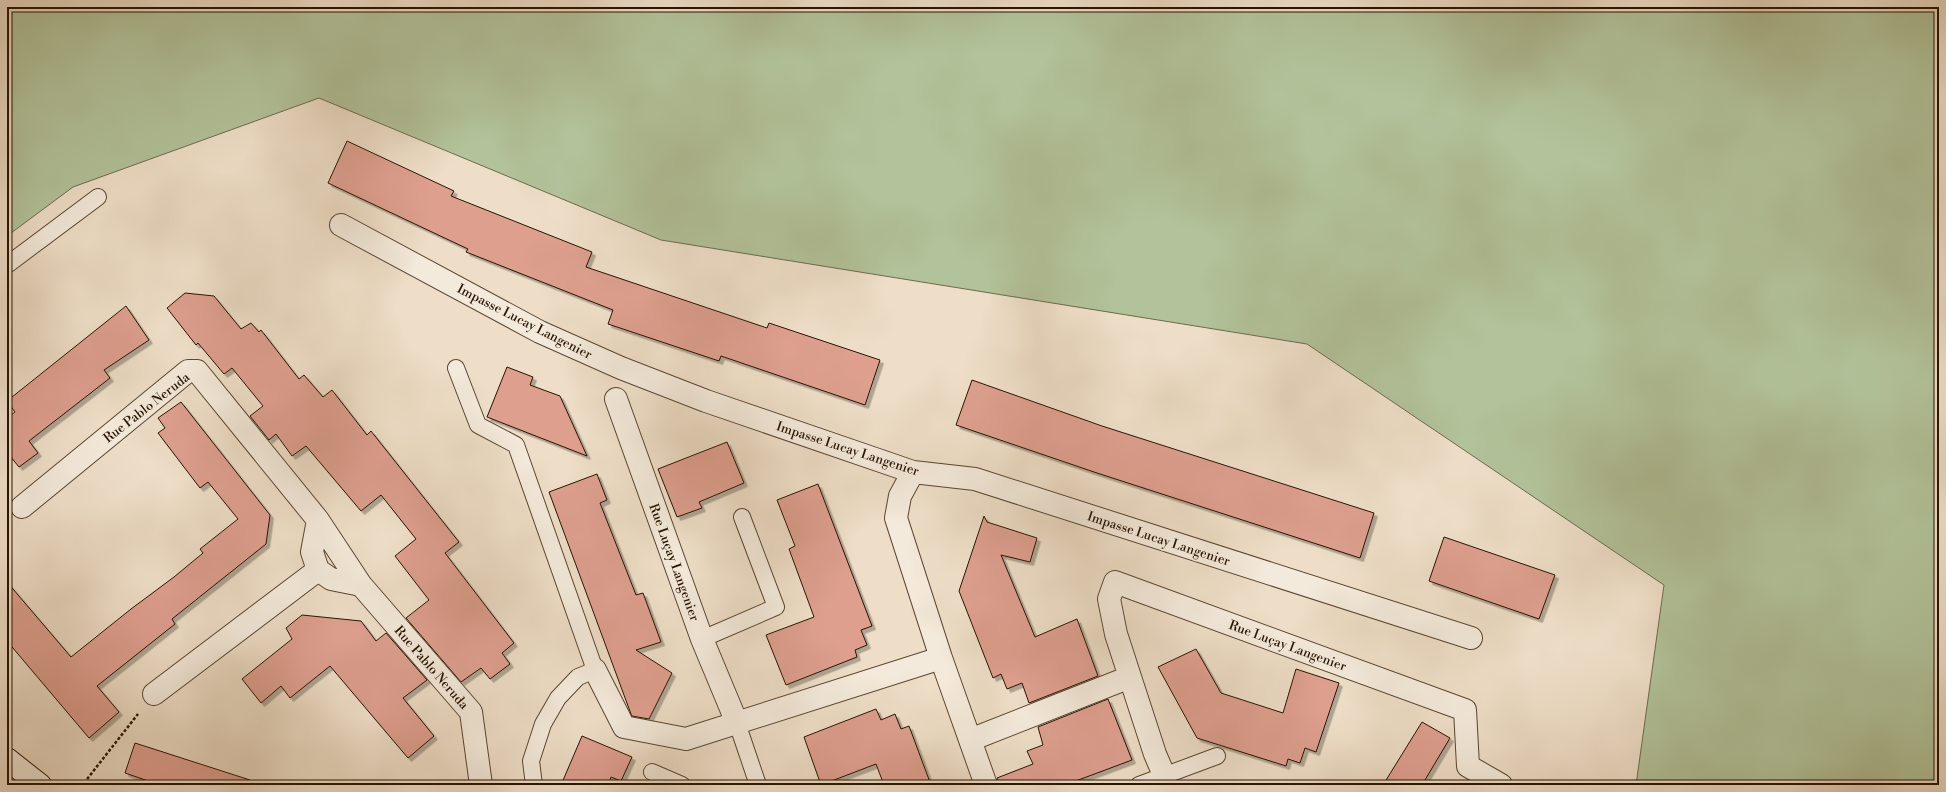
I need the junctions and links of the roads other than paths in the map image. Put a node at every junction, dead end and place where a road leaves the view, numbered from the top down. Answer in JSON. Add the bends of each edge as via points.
{"nodes":[{"id":1,"x":98,"y":197,"type":"dead end"},
{"id":2,"x":341,"y":225,"type":"dead end"},
{"id":3,"x":7,"y":265,"type":"edge"},
{"id":4,"x":456,"y":368,"type":"dead end"},
{"id":5,"x":616,"y":399,"type":"dead end"},
{"id":6,"x":913,"y":472,"type":"junction"},
{"id":7,"x":22,"y":507,"type":"dead end"},
{"id":8,"x":742,"y":518,"type":"dead end"},
{"id":9,"x":318,"y":520,"type":"junction"},
{"id":10,"x":318,"y":570,"type":"junction"},
{"id":11,"x":361,"y":585,"type":"junction"},
{"id":12,"x":702,"y":638,"type":"junction"},
{"id":13,"x":1471,"y":638,"type":"dead end"},
{"id":14,"x":941,"y":658,"type":"junction"},
{"id":15,"x":595,"y":670,"type":"junction"},
{"id":16,"x":1130,"y":677,"type":"junction"},
{"id":17,"x":154,"y":694,"type":"road end"},
{"id":18,"x":737,"y":723,"type":"junction"},
{"id":19,"x":970,"y":740,"type":"junction"},
{"id":20,"x":1217,"y":756,"type":"dead end"},
{"id":21,"x":7,"y":759,"type":"edge"},
{"id":22,"x":652,"y":772,"type":"dead end"},
{"id":23,"x":1164,"y":775,"type":"junction"},
{"id":24,"x":40,"y":785,"type":"edge"},
{"id":25,"x":481,"y":785,"type":"edge"},
{"id":26,"x":534,"y":785,"type":"edge"},
{"id":27,"x":682,"y":785,"type":"edge"},
{"id":28,"x":758,"y":785,"type":"edge"},
{"id":29,"x":986,"y":785,"type":"edge"},
{"id":30,"x":1139,"y":785,"type":"edge"},
{"id":31,"x":1502,"y":785,"type":"edge"}],
"edges":[{"from":1,"to":3,"type":"lane"},
{"from":2,"to":6,"type":"street","name":"Impasse Lucay Langenier","via":[[540,332],[621,368]]},
{"from":4,"to":15,"type":"lane","via":[[478,425],[516,445]]},
{"from":5,"to":12,"type":"street","name":"Rue Luçay Langenier"},
{"from":6,"to":13,"type":"street","name":"Impasse Lucay Langenier","via":[[975,480]]},
{"from":6,"to":14,"type":"street","via":[[900,496],[896,518]]},
{"from":7,"to":9,"type":"street","name":"Rue Pablo Neruda","via":[[188,371],[197,370]]},
{"from":8,"to":12,"type":"lane","via":[[776,607]]},
{"from":9,"to":10,"type":"street","via":[[312,552]]},
{"from":9,"to":11,"type":"street","name":"Rue Pablo Neruda"},
{"from":10,"to":11,"type":"street","via":[[331,579]]},
{"from":10,"to":17,"type":"street"},
{"from":11,"to":25,"type":"street","name":"Rue Pablo Neruda","via":[[471,712]]},
{"from":12,"to":18,"type":"street","name":"Rue Luçay Langenier"},
{"from":14,"to":18,"type":"street"},
{"from":14,"to":19,"type":"street"},
{"from":15,"to":18,"type":"street","via":[[624,727],[686,739]]},
{"from":15,"to":26,"type":"lane","via":[[578,677],[558,698],[543,724],[531,762]]},
{"from":16,"to":19,"type":"street"},
{"from":16,"to":23,"type":"street","name":"Rue Luçay Langenier"},
{"from":16,"to":31,"type":"street","name":"Rue Luçay Langenier","via":[[1116,634],[1109,599],[1115,582],[1465,710],[1468,766]]},
{"from":18,"to":28,"type":"lane"},
{"from":19,"to":29,"type":"street"},
{"from":20,"to":23,"type":"lane"},
{"from":21,"to":24,"type":"street"},
{"from":22,"to":27,"type":"lane"},
{"from":23,"to":30,"type":"lane"}]}
